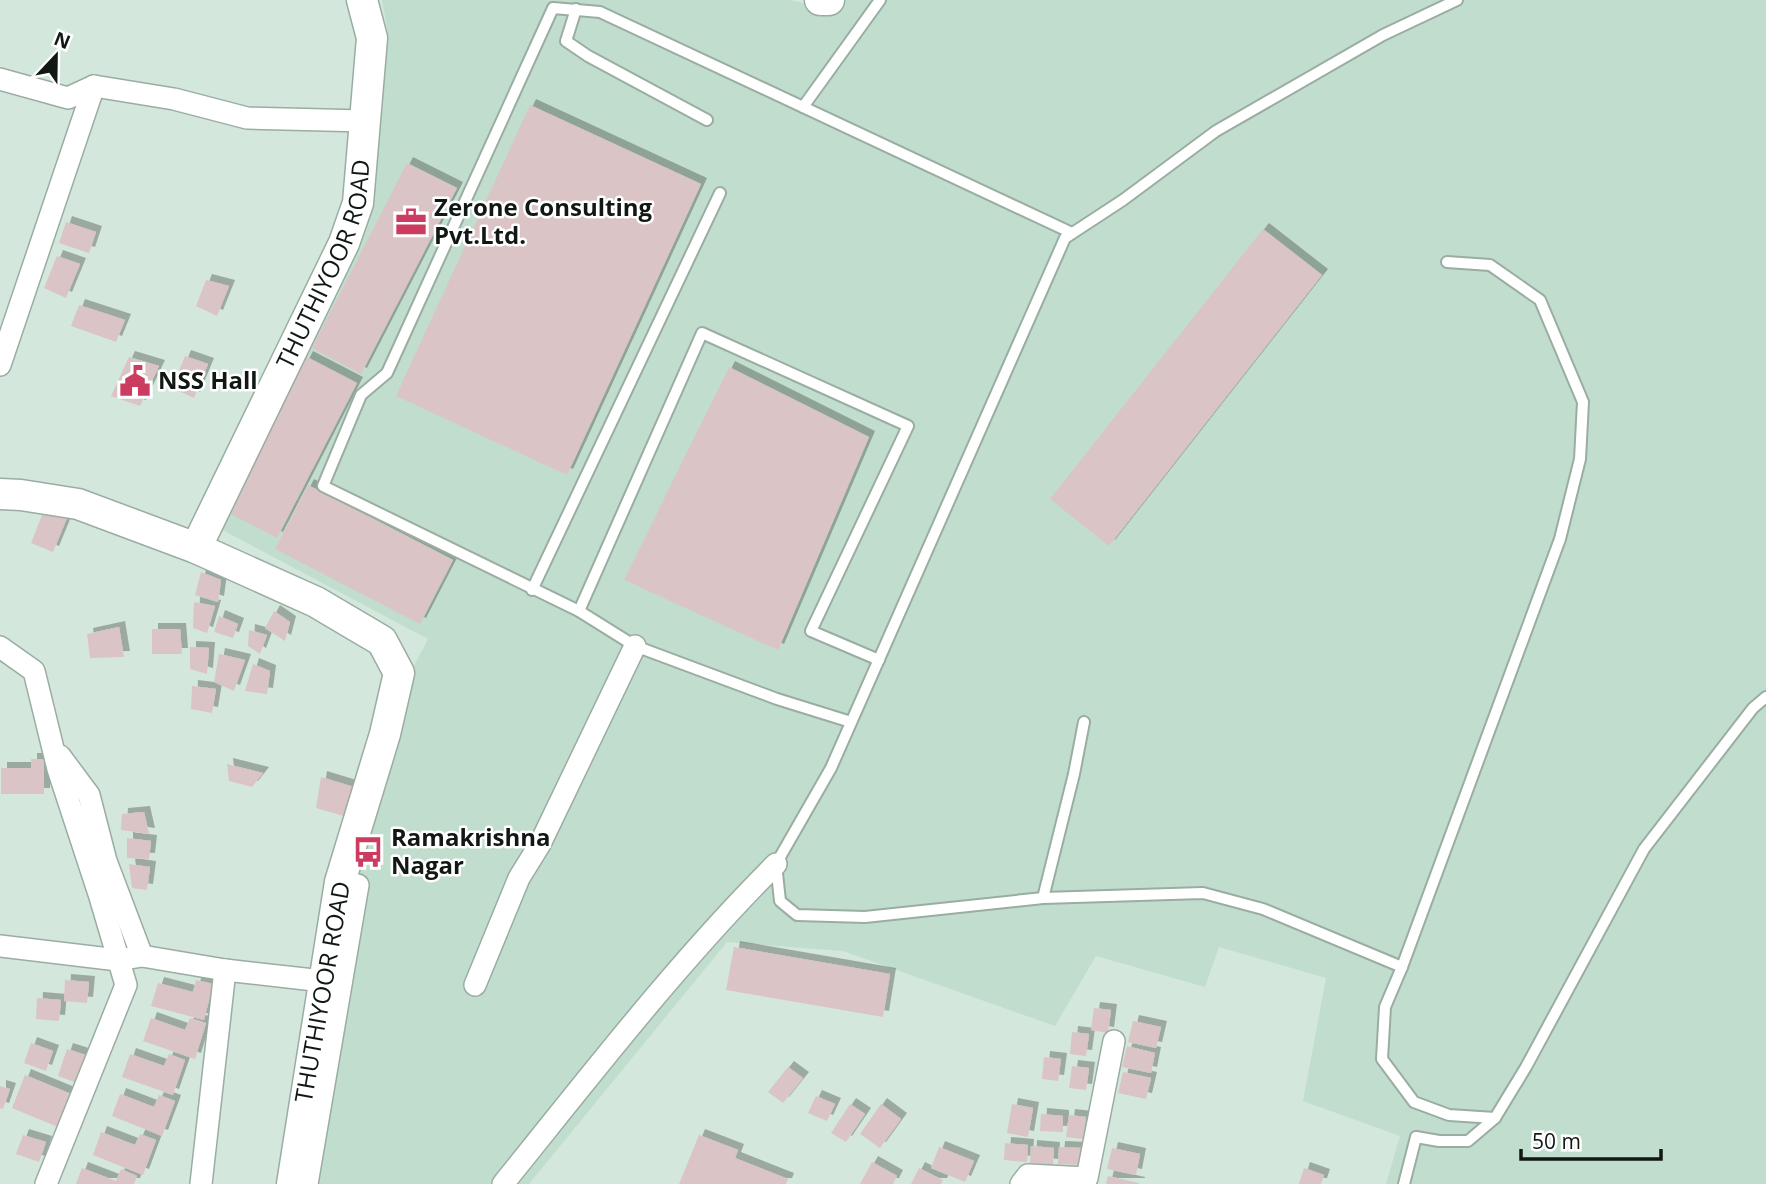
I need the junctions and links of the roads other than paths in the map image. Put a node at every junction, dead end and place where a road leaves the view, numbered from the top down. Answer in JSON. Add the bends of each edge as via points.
{"nodes":[{"id":1,"x":362,"y":0,"type":"edge"},
{"id":2,"x":820,"y":0,"type":"edge"},
{"id":3,"x":828,"y":0,"type":"edge"},
{"id":4,"x":880,"y":0,"type":"edge"},
{"id":5,"x":1457,"y":0,"type":"edge"},
{"id":6,"x":576,"y":9,"type":"junction"},
{"id":7,"x":0,"y":79,"type":"edge"},
{"id":8,"x":94,"y":86,"type":"junction"},
{"id":9,"x":803,"y":107,"type":"junction"},
{"id":10,"x":708,"y":120,"type":"dead end"},
{"id":11,"x":365,"y":121,"type":"junction"},
{"id":12,"x":720,"y":193,"type":"dead end"},
{"id":13,"x":1072,"y":233,"type":"junction"},
{"id":14,"x":1447,"y":262,"type":"dead end"},
{"id":15,"x":0,"y":365,"type":"edge"},
{"id":16,"x":0,"y":494,"type":"edge"},
{"id":17,"x":196,"y":548,"type":"junction"},
{"id":18,"x":532,"y":590,"type":"junction"},
{"id":19,"x":579,"y":611,"type":"junction"},
{"id":20,"x":635,"y":646,"type":"junction"},
{"id":21,"x":0,"y":647,"type":"edge"},
{"id":22,"x":879,"y":660,"type":"junction"},
{"id":23,"x":1766,"y":697,"type":"edge"},
{"id":24,"x":851,"y":722,"type":"junction"},
{"id":25,"x":1084,"y":722,"type":"dead end"},
{"id":26,"x":51,"y":745,"type":"junction"},
{"id":27,"x":776,"y":864,"type":"junction"},
{"id":28,"x":340,"y":882,"type":"junction"},
{"id":29,"x":1043,"y":898,"type":"junction"},
{"id":30,"x":0,"y":946,"type":"edge"},
{"id":31,"x":142,"y":956,"type":"junction"},
{"id":32,"x":118,"y":960,"type":"junction"},
{"id":33,"x":1402,"y":967,"type":"junction"},
{"id":34,"x":225,"y":970,"type":"junction"},
{"id":35,"x":323,"y":981,"type":"junction"},
{"id":36,"x":475,"y":985,"type":"dead end"},
{"id":37,"x":1114,"y":1041,"type":"dead end"},
{"id":38,"x":1495,"y":1118,"type":"junction"},
{"id":39,"x":46,"y":1184,"type":"edge"},
{"id":40,"x":201,"y":1184,"type":"edge"},
{"id":41,"x":292,"y":1184,"type":"edge"},
{"id":42,"x":307,"y":1184,"type":"edge"},
{"id":43,"x":503,"y":1184,"type":"edge"},
{"id":44,"x":1021,"y":1184,"type":"edge"},
{"id":45,"x":1404,"y":1184,"type":"edge"}],
"edges":[{"from":1,"to":11,"type":"main road","name":"THUTHIYOOR ROAD","via":[[372,38]]},
{"from":2,"to":3,"type":"main road"},
{"from":4,"to":9,"type":"lane"},
{"from":5,"to":13,"type":"lane","via":[[1383,35],[1216,131]]},
{"from":6,"to":9,"type":"lane","via":[[600,12]]},
{"from":6,"to":10,"type":"lane","via":[[566,41]]},
{"from":6,"to":18,"type":"lane","via":[[553,8],[387,373],[361,394],[323,485]]},
{"from":7,"to":8,"type":"street","via":[[68,97]]},
{"from":8,"to":11,"type":"street","via":[[174,99],[247,118]]},
{"from":8,"to":15,"type":"street"},
{"from":9,"to":13,"type":"lane"},
{"from":11,"to":17,"type":"main road","name":"THUTHIYOOR ROAD","via":[[358,203],[344,243]]},
{"from":12,"to":18,"type":"lane"},
{"from":13,"to":22,"type":"lane","via":[[1065,238]]},
{"from":14,"to":33,"type":"lane","via":[[1490,265],[1539,300],[1583,402],[1580,459],[1560,539]]},
{"from":16,"to":17,"type":"main road","name":"THUTHIYOOR ROAD","via":[[78,504]]},
{"from":17,"to":28,"type":"main road","name":"THUTHIYOOR ROAD","via":[[316,602],[382,641],[399,673]]},
{"from":18,"to":19,"type":"lane"},
{"from":19,"to":20,"type":"lane"},
{"from":19,"to":22,"type":"lane","via":[[702,333],[908,426],[811,631]]},
{"from":20,"to":24,"type":"lane"},
{"from":20,"to":36,"type":"street","via":[[540,844],[519,877]]},
{"from":21,"to":26,"type":"street","via":[[34,671]]},
{"from":22,"to":24,"type":"lane"},
{"from":23,"to":38,"type":"lane","via":[[1644,849]]},
{"from":24,"to":27,"type":"lane","via":[[831,768]]},
{"from":25,"to":29,"type":"lane"},
{"from":26,"to":31,"type":"street","via":[[89,795],[106,861]]},
{"from":26,"to":32,"type":"street"},
{"from":27,"to":29,"type":"lane","via":[[780,901],[797,915],[865,917]]},
{"from":27,"to":43,"type":"street","via":[[628,1030]]},
{"from":28,"to":35,"type":"main road","name":"THUTHIYOOR ROAD"},
{"from":28,"to":42,"type":"street","via":[[358,886]]},
{"from":29,"to":33,"type":"lane","via":[[1203,893],[1263,909]]},
{"from":30,"to":32,"type":"street"},
{"from":31,"to":32,"type":"street"},
{"from":31,"to":34,"type":"street"},
{"from":32,"to":39,"type":"street","via":[[126,985]]},
{"from":33,"to":38,"type":"lane","via":[[1385,1007],[1382,1059],[1413,1102],[1449,1115]]},
{"from":34,"to":35,"type":"street"},
{"from":34,"to":40,"type":"street"},
{"from":35,"to":41,"type":"main road","name":"THUTHIYOOR ROAD"},
{"from":37,"to":44,"type":"street","via":[[1087,1178],[1028,1175]]},
{"from":38,"to":45,"type":"lane","via":[[1468,1141],[1416,1137]]}]}
